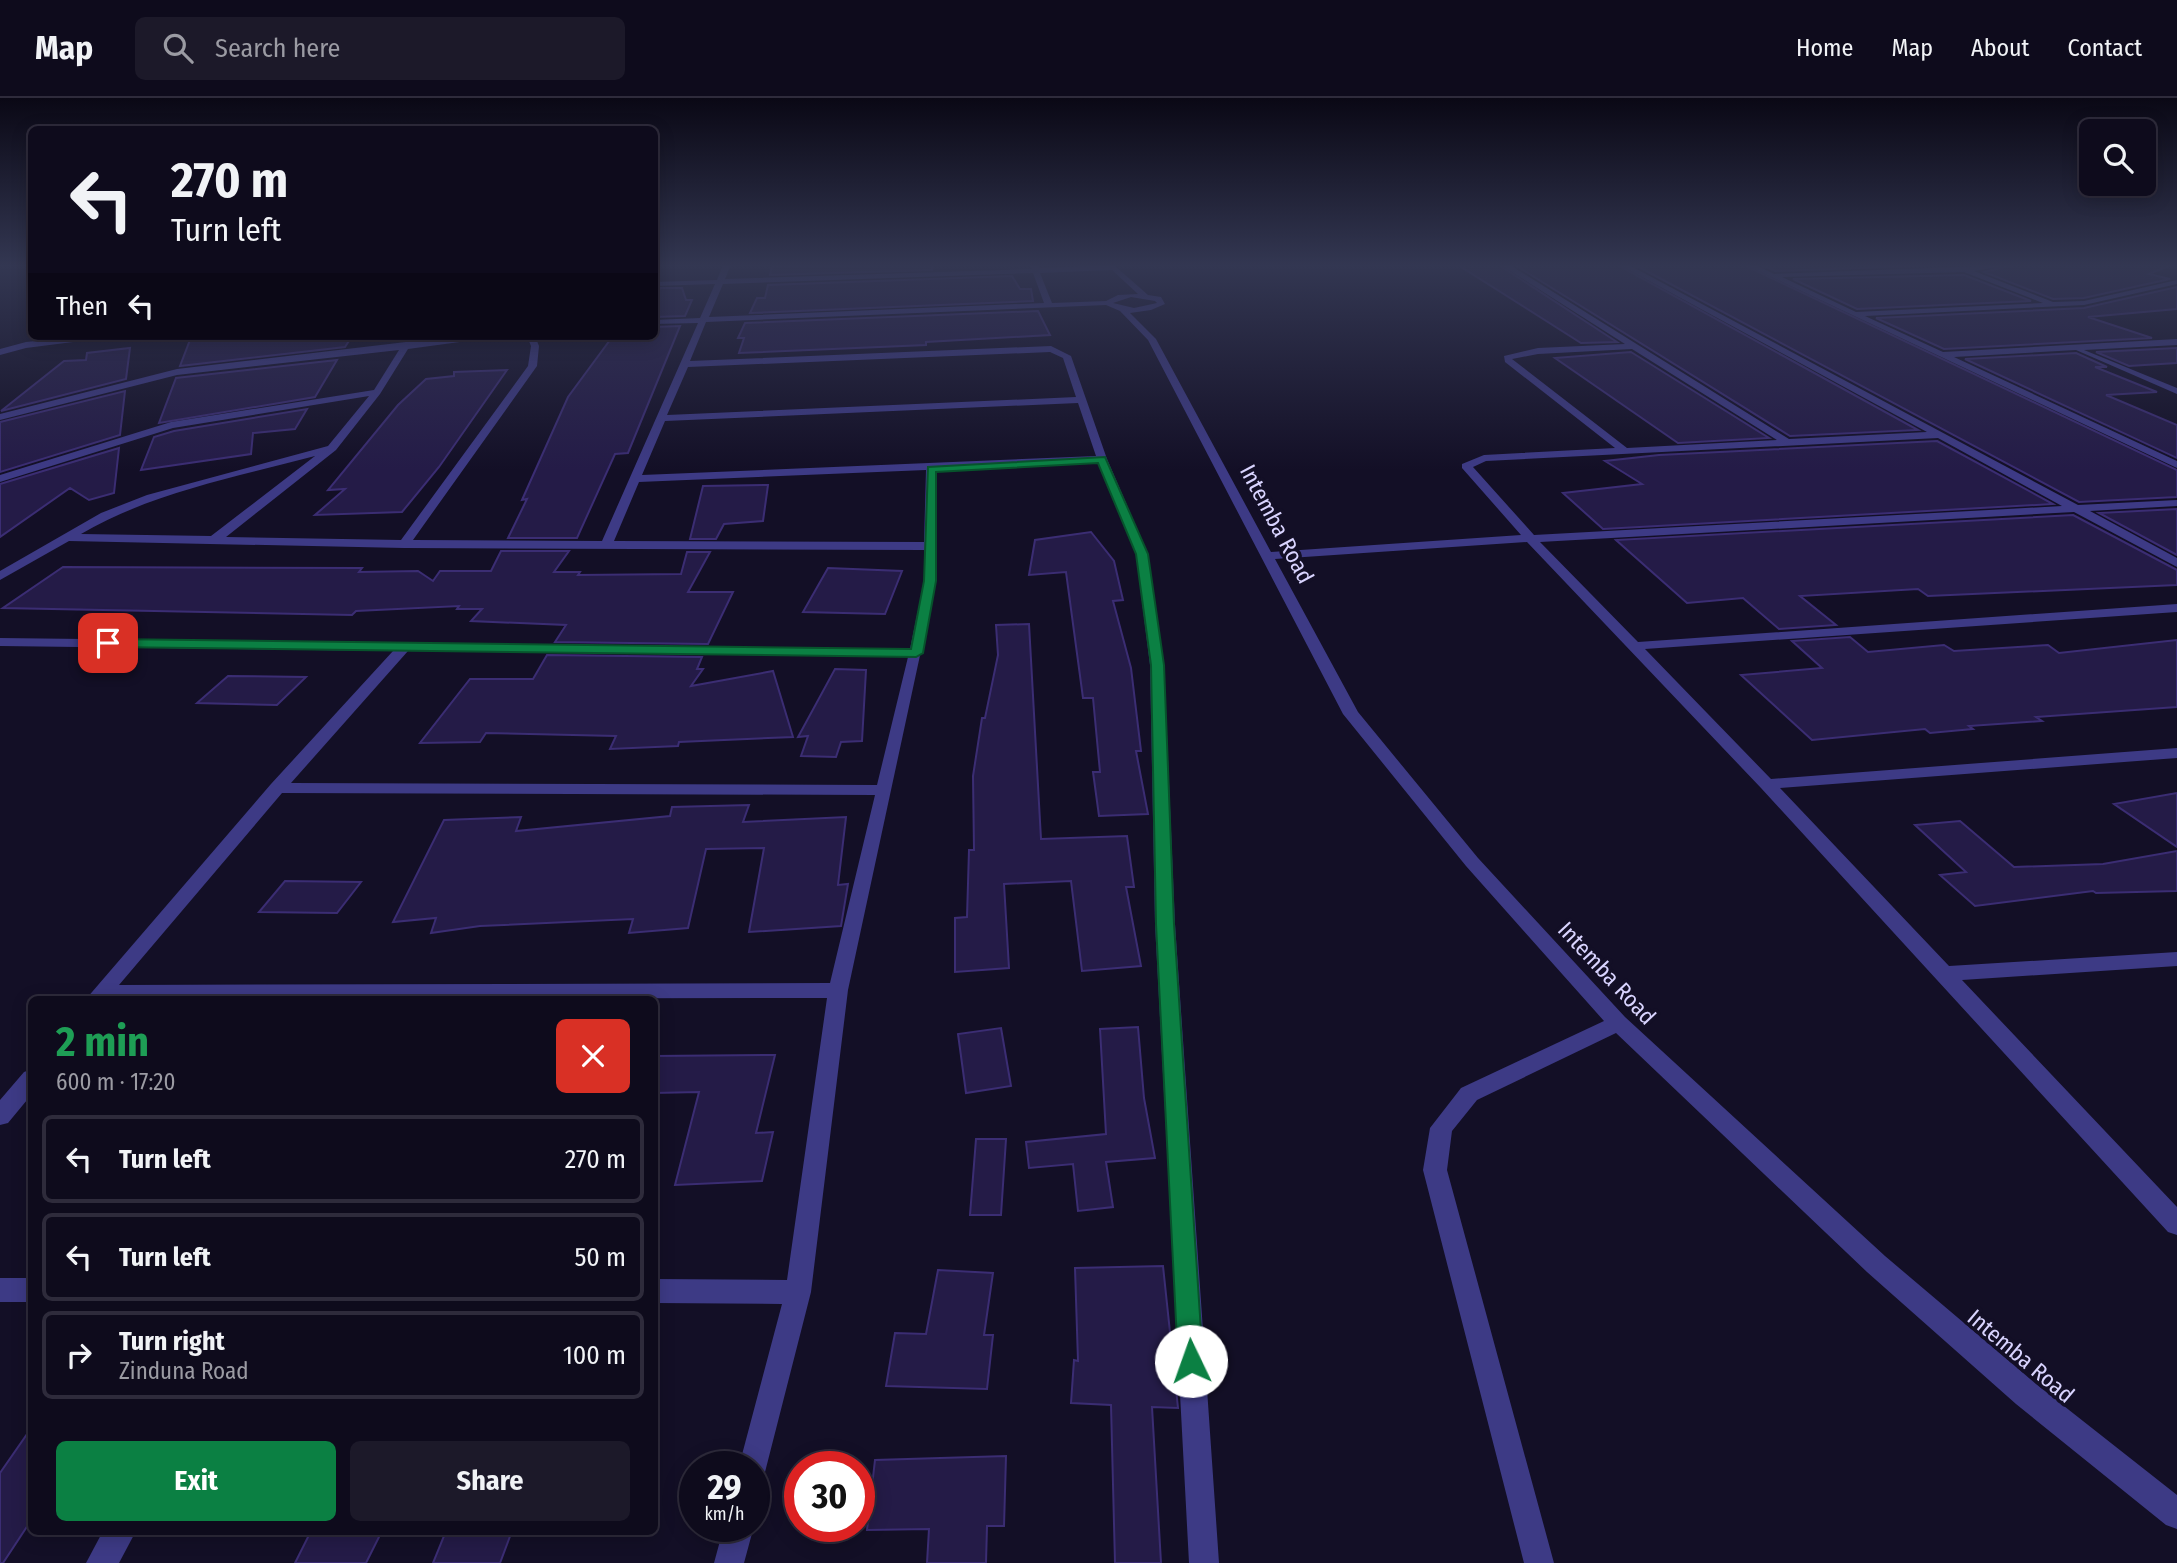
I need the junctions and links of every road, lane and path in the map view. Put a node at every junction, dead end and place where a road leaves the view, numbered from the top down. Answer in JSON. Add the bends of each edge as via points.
{"nodes":[{"id":1,"x":698,"y":333,"type":"edge"},
{"id":2,"x":1154,"y":333,"type":"edge"},
{"id":3,"x":1613,"y":333,"type":"edge"},
{"id":4,"x":1750,"y":333,"type":"edge"},
{"id":5,"x":1893,"y":333,"type":"edge"},
{"id":6,"x":76,"y":340,"type":"edge"},
{"id":7,"x":459,"y":340,"type":"edge"},
{"id":8,"x":533,"y":340,"type":"edge"},
{"id":9,"x":2177,"y":342,"type":"edge"},
{"id":10,"x":407,"y":345,"type":"junction"},
{"id":11,"x":1633,"y":346,"type":"junction"},
{"id":12,"x":2076,"y":349,"type":"junction"},
{"id":13,"x":0,"y":352,"type":"edge"},
{"id":14,"x":1939,"y":355,"type":"junction"},
{"id":15,"x":685,"y":364,"type":"junction"},
{"id":16,"x":2177,"y":391,"type":"edge"},
{"id":17,"x":377,"y":392,"type":"junction"},
{"id":18,"x":1080,"y":400,"type":"junction"},
{"id":19,"x":0,"y":404,"type":"edge"},
{"id":20,"x":14,"y":413,"type":"junction"},
{"id":21,"x":0,"y":417,"type":"edge"},
{"id":22,"x":662,"y":418,"type":"junction"},
{"id":23,"x":1938,"y":435,"type":"junction"},
{"id":24,"x":1784,"y":440,"type":"junction"},
{"id":25,"x":332,"y":448,"type":"junction"},
{"id":26,"x":1623,"y":449,"type":"junction"},
{"id":27,"x":1102,"y":460,"type":"junction"},
{"id":28,"x":2177,"y":465,"type":"edge"},
{"id":29,"x":931,"y":469,"type":"junction"},
{"id":30,"x":0,"y":479,"type":"edge"},
{"id":31,"x":637,"y":479,"type":"junction"},
{"id":32,"x":2177,"y":503,"type":"edge"},
{"id":33,"x":2074,"y":508,"type":"junction"},
{"id":34,"x":66,"y":537,"type":"junction"},
{"id":35,"x":1530,"y":538,"type":"junction"},
{"id":36,"x":213,"y":541,"type":"junction"},
{"id":37,"x":404,"y":544,"type":"junction"},
{"id":38,"x":606,"y":546,"type":"junction"},
{"id":39,"x":932,"y":546,"type":"junction"},
{"id":40,"x":1267,"y":556,"type":"junction"},
{"id":41,"x":2177,"y":562,"type":"edge"},
{"id":42,"x":0,"y":576,"type":"edge"},
{"id":43,"x":2177,"y":608,"type":"edge"},
{"id":44,"x":0,"y":642,"type":"edge"},
{"id":45,"x":405,"y":646,"type":"junction"},
{"id":46,"x":1634,"y":646,"type":"junction"},
{"id":47,"x":916,"y":653,"type":"junction"},
{"id":48,"x":2177,"y":752,"type":"edge"},
{"id":49,"x":1767,"y":784,"type":"junction"},
{"id":50,"x":277,"y":788,"type":"junction"},
{"id":51,"x":885,"y":790,"type":"junction"},
{"id":52,"x":2177,"y":959,"type":"edge"},
{"id":53,"x":1943,"y":974,"type":"junction"},
{"id":54,"x":838,"y":990,"type":"junction"},
{"id":55,"x":99,"y":996,"type":"edge"},
{"id":56,"x":1618,"y":1023,"type":"junction"},
{"id":57,"x":28,"y":1083,"type":"edge"},
{"id":58,"x":0,"y":1116,"type":"edge"},
{"id":59,"x":2177,"y":1224,"type":"edge"},
{"id":60,"x":0,"y":1290,"type":"edge"},
{"id":61,"x":28,"y":1290,"type":"edge"},
{"id":62,"x":658,"y":1290,"type":"edge"},
{"id":63,"x":798,"y":1292,"type":"junction"},
{"id":64,"x":758,"y":1451,"type":"edge"},
{"id":65,"x":2177,"y":1514,"type":"edge"},
{"id":66,"x":118,"y":1535,"type":"edge"},
{"id":67,"x":735,"y":1542,"type":"edge"},
{"id":68,"x":101,"y":1563,"type":"edge"},
{"id":69,"x":729,"y":1563,"type":"edge"},
{"id":70,"x":1204,"y":1563,"type":"edge"},
{"id":71,"x":1539,"y":1563,"type":"edge"}],
"edges":[{"from":1,"to":15,"type":"street"},
{"from":2,"to":40,"type":"street","name":"Intemba Road"},
{"from":3,"to":11,"type":"street"},
{"from":4,"to":23,"type":"street"},
{"from":5,"to":14,"type":"street"},
{"from":6,"to":13,"type":"street"},
{"from":7,"to":10,"type":"street"},
{"from":8,"to":37,"type":"street","via":[[532,366]]},
{"from":9,"to":12,"type":"street"},
{"from":10,"to":17,"type":"street"},
{"from":10,"to":20,"type":"street","via":[[177,372]]},
{"from":11,"to":24,"type":"street"},
{"from":11,"to":26,"type":"street","via":[[1508,356]]},
{"from":12,"to":14,"type":"street"},
{"from":12,"to":16,"type":"street"},
{"from":14,"to":28,"type":"street"},
{"from":15,"to":18,"type":"street","via":[[1051,349],[1067,356]]},
{"from":15,"to":22,"type":"street"},
{"from":17,"to":25,"type":"street"},
{"from":17,"to":30,"type":"street","via":[[171,425]]},
{"from":18,"to":22,"type":"street"},
{"from":18,"to":27,"type":"street"},
{"from":19,"to":20,"type":"street"},
{"from":20,"to":21,"type":"street"},
{"from":22,"to":31,"type":"street"},
{"from":23,"to":24,"type":"street"},
{"from":23,"to":33,"type":"street"},
{"from":24,"to":26,"type":"street"},
{"from":25,"to":34,"type":"street","via":[[150,497]]},
{"from":25,"to":36,"type":"street"},
{"from":26,"to":35,"type":"street","via":[[1484,457],[1466,466]]},
{"from":27,"to":29,"type":"street"},
{"from":27,"to":70,"type":"street","via":[[1142,554],[1157,665],[1165,924]]},
{"from":29,"to":31,"type":"street"},
{"from":29,"to":39,"type":"street"},
{"from":31,"to":38,"type":"street"},
{"from":32,"to":33,"type":"street"},
{"from":33,"to":35,"type":"street"},
{"from":33,"to":41,"type":"street"},
{"from":34,"to":36,"type":"street"},
{"from":34,"to":42,"type":"street"},
{"from":35,"to":40,"type":"street"},
{"from":35,"to":46,"type":"street"},
{"from":36,"to":37,"type":"street"},
{"from":37,"to":38,"type":"street"},
{"from":38,"to":39,"type":"street"},
{"from":39,"to":47,"type":"street"},
{"from":40,"to":56,"type":"street","name":"Intemba Road","via":[[1351,714],[1378,750]]},
{"from":43,"to":46,"type":"street"},
{"from":44,"to":45,"type":"street"},
{"from":45,"to":47,"type":"street"},
{"from":45,"to":50,"type":"street"},
{"from":46,"to":49,"type":"street"},
{"from":47,"to":51,"type":"street"},
{"from":48,"to":49,"type":"street"},
{"from":49,"to":53,"type":"street"},
{"from":50,"to":51,"type":"street"},
{"from":50,"to":55,"type":"street"},
{"from":51,"to":54,"type":"street"},
{"from":52,"to":53,"type":"street"},
{"from":53,"to":59,"type":"street"},
{"from":54,"to":55,"type":"street"},
{"from":54,"to":63,"type":"street"},
{"from":56,"to":65,"type":"street","name":"Intemba Road","via":[[1876,1264],[2026,1394]]},
{"from":56,"to":71,"type":"street","via":[[1469,1094],[1441,1128],[1435,1170]]},
{"from":57,"to":58,"type":"street"},
{"from":60,"to":61,"type":"street"},
{"from":62,"to":63,"type":"street"},
{"from":63,"to":64,"type":"street"},
{"from":66,"to":68,"type":"street"},
{"from":67,"to":69,"type":"street"}]}
